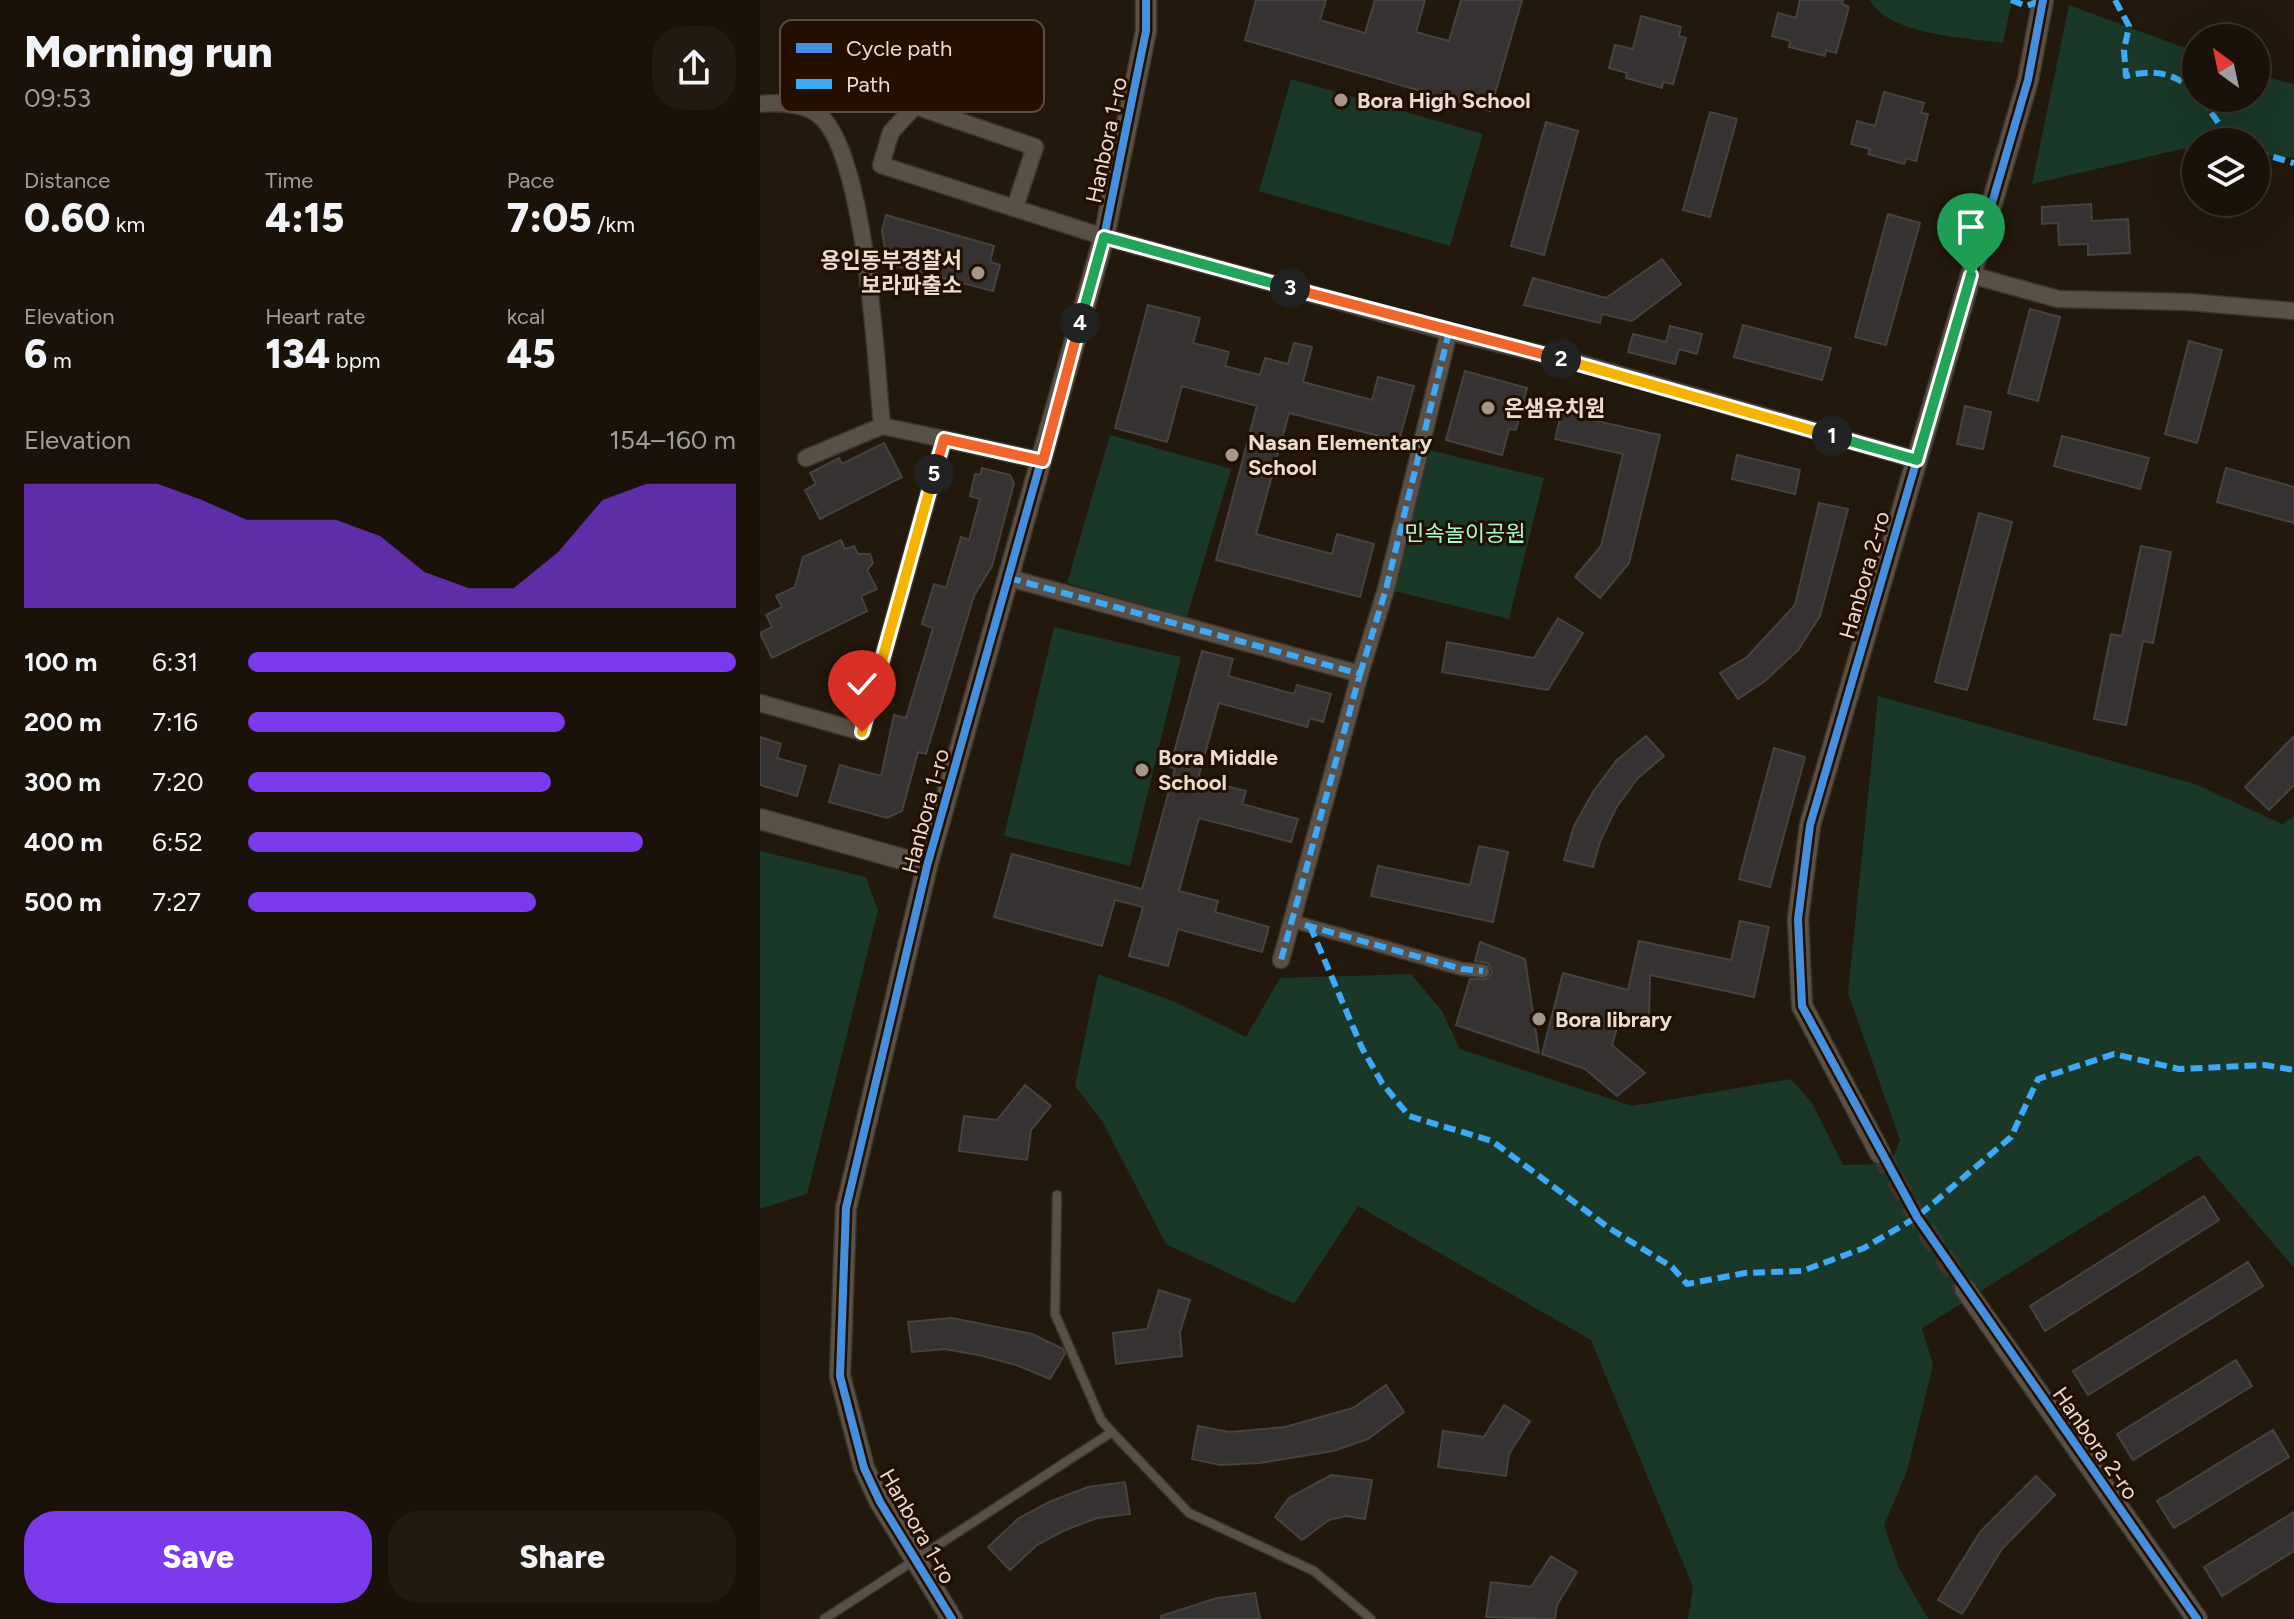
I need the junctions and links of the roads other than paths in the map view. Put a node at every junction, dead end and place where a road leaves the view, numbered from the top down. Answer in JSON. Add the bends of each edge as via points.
{"nodes":[{"id":1,"x":1146,"y":0,"type":"edge"},
{"id":2,"x":2043,"y":0,"type":"edge"},
{"id":3,"x":780,"y":103,"type":"edge"},
{"id":4,"x":760,"y":104,"type":"edge"},
{"id":5,"x":812,"y":112,"type":"edge"},
{"id":6,"x":909,"y":112,"type":"edge"},
{"id":7,"x":933,"y":112,"type":"edge"},
{"id":8,"x":1015,"y":207,"type":"junction"},
{"id":9,"x":1104,"y":237,"type":"junction"},
{"id":10,"x":1971,"y":275,"type":"junction"},
{"id":11,"x":2294,"y":311,"type":"edge"},
{"id":12,"x":1449,"y":332,"type":"junction"},
{"id":13,"x":882,"y":426,"type":"junction"},
{"id":14,"x":944,"y":439,"type":"junction"},
{"id":15,"x":806,"y":458,"type":"dead end"},
{"id":16,"x":1917,"y":460,"type":"junction"},
{"id":17,"x":1043,"y":461,"type":"junction"},
{"id":18,"x":1009,"y":578,"type":"junction"},
{"id":19,"x":1360,"y":674,"type":"junction"},
{"id":20,"x":760,"y":703,"type":"edge"},
{"id":21,"x":760,"y":819,"type":"edge"},
{"id":22,"x":927,"y":866,"type":"junction"},
{"id":23,"x":1292,"y":921,"type":"junction"},
{"id":24,"x":1281,"y":960,"type":"dead end"},
{"id":25,"x":1483,"y":971,"type":"dead end"},
{"id":26,"x":1880,"y":1153,"type":"tunnel mouth"},
{"id":27,"x":1057,"y":1195,"type":"dead end"},
{"id":28,"x":1965,"y":1289,"type":"tunnel mouth"},
{"id":29,"x":1112,"y":1432,"type":"junction"},
{"id":30,"x":914,"y":1560,"type":"junction"},
{"id":31,"x":824,"y":1619,"type":"edge"},
{"id":32,"x":952,"y":1619,"type":"edge"},
{"id":33,"x":1371,"y":1619,"type":"edge"},
{"id":34,"x":2197,"y":1619,"type":"edge"}],
"edges":[{"from":1,"to":9,"type":"street","name":"Hanbora 1-ro","via":[[1146,31]]},
{"from":2,"to":10,"type":"street","name":"Hanbora 2-ro","via":[[2028,80]]},
{"from":3,"to":4,"type":"street"},
{"from":5,"to":13,"type":"street","via":[[835,135],[854,192],[868,272]]},
{"from":6,"to":8,"type":"street","via":[[891,132],[881,165]]},
{"from":7,"to":8,"type":"street","via":[[1035,147]]},
{"from":8,"to":9,"type":"street"},
{"from":9,"to":12,"type":"street"},
{"from":9,"to":17,"type":"street","name":"Hanbora 1-ro"},
{"from":10,"to":11,"type":"street","via":[[2058,299]]},
{"from":10,"to":16,"type":"street","name":"Hanbora 2-ro"},
{"from":12,"to":16,"type":"street","via":[[1572,361]]},
{"from":12,"to":19,"type":"street"},
{"from":13,"to":14,"type":"street"},
{"from":13,"to":15,"type":"street"},
{"from":14,"to":17,"type":"street"},
{"from":14,"to":20,"type":"street","via":[[862,732]]},
{"from":16,"to":26,"type":"street","name":"Hanbora 2-ro","via":[[1810,825],[1798,919],[1802,1006]]},
{"from":17,"to":18,"type":"street","name":"Hanbora 1-ro"},
{"from":18,"to":19,"type":"street"},
{"from":18,"to":22,"type":"street","name":"Hanbora 1-ro"},
{"from":19,"to":23,"type":"street"},
{"from":21,"to":22,"type":"street"},
{"from":22,"to":30,"type":"street","name":"Hanbora 1-ro","via":[[846,1208],[840,1376],[864,1468]]},
{"from":23,"to":24,"type":"street"},
{"from":23,"to":25,"type":"street"},
{"from":27,"to":29,"type":"lane","via":[[1055,1314],[1101,1420]]},
{"from":28,"to":34,"type":"street","name":"Hanbora 2-ro"},
{"from":29,"to":30,"type":"lane"},
{"from":29,"to":33,"type":"lane","via":[[1189,1513],[1314,1571]]},
{"from":30,"to":31,"type":"lane"},
{"from":30,"to":32,"type":"street","name":"Hanbora 1-ro"}]}
